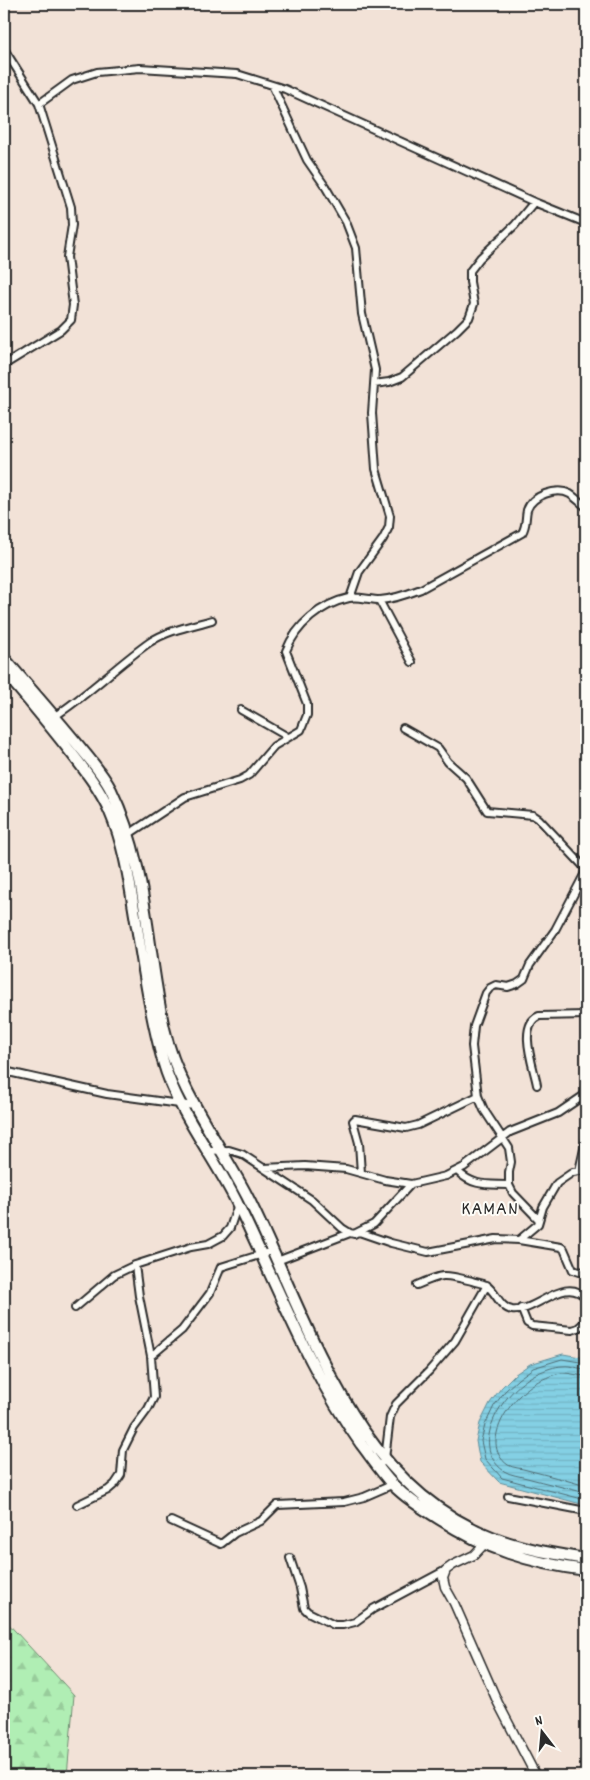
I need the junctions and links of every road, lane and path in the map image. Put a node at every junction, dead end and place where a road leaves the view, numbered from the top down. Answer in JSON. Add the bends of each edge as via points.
{"nodes":[{"id":1,"x":4,"y":49,"type":"edge"},
{"id":2,"x":272,"y":85,"type":"junction"},
{"id":3,"x":38,"y":104,"type":"junction"},
{"id":4,"x":534,"y":202,"type":"junction"},
{"id":5,"x":586,"y":223,"type":"edge"},
{"id":6,"x":4,"y":365,"type":"edge"},
{"id":7,"x":374,"y":384,"type":"junction"},
{"id":8,"x":586,"y":506,"type":"edge"},
{"id":9,"x":350,"y":598,"type":"junction"},
{"id":10,"x":379,"y":600,"type":"junction"},
{"id":11,"x":212,"y":620,"type":"dead end"},
{"id":12,"x":4,"y":658,"type":"edge"},
{"id":13,"x":412,"y":662,"type":"dead end"},
{"id":14,"x":4,"y":671,"type":"edge"},
{"id":15,"x":241,"y":710,"type":"dead end"},
{"id":16,"x":51,"y":719,"type":"junction"},
{"id":17,"x":403,"y":728,"type":"dead end"},
{"id":18,"x":288,"y":737,"type":"junction"},
{"id":19,"x":125,"y":837,"type":"junction"},
{"id":20,"x":586,"y":870,"type":"edge"},
{"id":21,"x":586,"y":1015,"type":"edge"},
{"id":22,"x":4,"y":1071,"type":"edge"},
{"id":23,"x":537,"y":1085,"type":"dead end"},
{"id":24,"x":586,"y":1094,"type":"edge"},
{"id":25,"x":478,"y":1096,"type":"junction"},
{"id":26,"x":181,"y":1105,"type":"junction"},
{"id":27,"x":194,"y":1106,"type":"junction"},
{"id":28,"x":503,"y":1138,"type":"junction"},
{"id":29,"x":586,"y":1140,"type":"edge"},
{"id":30,"x":221,"y":1150,"type":"junction"},
{"id":31,"x":209,"y":1151,"type":"junction"},
{"id":32,"x":264,"y":1168,"type":"junction"},
{"id":33,"x":586,"y":1170,"type":"edge"},
{"id":34,"x":457,"y":1171,"type":"junction"},
{"id":35,"x":579,"y":1171,"type":"junction"},
{"id":36,"x":360,"y":1173,"type":"junction"},
{"id":37,"x":411,"y":1184,"type":"junction"},
{"id":38,"x":510,"y":1185,"type":"junction"},
{"id":39,"x":238,"y":1204,"type":"junction"},
{"id":40,"x":539,"y":1220,"type":"junction"},
{"id":41,"x":359,"y":1232,"type":"junction"},
{"id":42,"x":350,"y":1233,"type":"junction"},
{"id":43,"x":519,"y":1240,"type":"junction"},
{"id":44,"x":272,"y":1250,"type":"junction"},
{"id":45,"x":262,"y":1254,"type":"junction"},
{"id":46,"x":277,"y":1261,"type":"junction"},
{"id":47,"x":135,"y":1265,"type":"junction"},
{"id":48,"x":586,"y":1271,"type":"edge"},
{"id":49,"x":417,"y":1285,"type":"dead end"},
{"id":50,"x":487,"y":1285,"type":"junction"},
{"id":51,"x":586,"y":1298,"type":"edge"},
{"id":52,"x":75,"y":1308,"type":"dead end"},
{"id":53,"x":521,"y":1308,"type":"junction"},
{"id":54,"x":586,"y":1321,"type":"edge"},
{"id":55,"x":151,"y":1356,"type":"junction"},
{"id":56,"x":381,"y":1463,"type":"junction"},
{"id":57,"x":404,"y":1479,"type":"junction"},
{"id":58,"x":392,"y":1484,"type":"junction"},
{"id":59,"x":508,"y":1496,"type":"dead end"},
{"id":60,"x":77,"y":1505,"type":"dead end"},
{"id":61,"x":586,"y":1510,"type":"edge"},
{"id":62,"x":171,"y":1521,"type":"dead end"},
{"id":63,"x":490,"y":1536,"type":"junction"},
{"id":64,"x":484,"y":1545,"type":"junction"},
{"id":65,"x":290,"y":1558,"type":"dead end"},
{"id":66,"x":586,"y":1559,"type":"edge"},
{"id":67,"x":446,"y":1570,"type":"junction"},
{"id":68,"x":586,"y":1570,"type":"edge"},
{"id":69,"x":536,"y":1776,"type":"edge"}],
"edges":[{"from":1,"to":3,"type":"street"},
{"from":2,"to":3,"type":"street","via":[[237,74],[140,68],[97,72],[72,80]]},
{"from":2,"to":4,"type":"street"},
{"from":2,"to":7,"type":"street","via":[[307,160],[346,222],[356,248],[362,314],[375,370]]},
{"from":3,"to":6,"type":"street","via":[[71,208],[67,257],[73,305],[71,320],[61,330]]},
{"from":4,"to":5,"type":"street"},
{"from":4,"to":7,"type":"street","via":[[470,271],[474,304],[469,318],[402,377]]},
{"from":7,"to":9,"type":"street","via":[[372,413],[376,469],[390,516],[389,527],[359,572]]},
{"from":8,"to":10,"type":"street","via":[[570,494],[561,492],[538,496],[527,510],[526,527],[516,537],[420,589]]},
{"from":9,"to":10,"type":"street"},
{"from":9,"to":18,"type":"street","via":[[321,609],[291,637],[286,651],[308,704],[300,730]]},
{"from":10,"to":13,"type":"street"},
{"from":11,"to":16,"type":"street","via":[[151,642]]},
{"from":12,"to":16,"type":"main road"},
{"from":14,"to":16,"type":"main road"},
{"from":15,"to":18,"type":"street"},
{"from":16,"to":19,"type":"main road","via":[[100,791]]},
{"from":17,"to":20,"type":"street","via":[[438,748],[466,778],[487,811],[533,815]]},
{"from":18,"to":19,"type":"street","via":[[274,746],[249,775],[185,797]]},
{"from":19,"to":26,"type":"main road","via":[[156,1031],[165,1066]]},
{"from":19,"to":27,"type":"main road","via":[[138,868],[164,1028],[173,1060]]},
{"from":20,"to":25,"type":"street","via":[[555,930],[524,979],[508,987],[490,988],[486,993],[474,1026],[472,1046]]},
{"from":21,"to":23,"type":"street","via":[[534,1018],[528,1047]]},
{"from":22,"to":26,"type":"street","via":[[107,1094]]},
{"from":24,"to":28,"type":"street","via":[[558,1113],[510,1132]]},
{"from":25,"to":28,"type":"street"},
{"from":25,"to":36,"type":"street","via":[[406,1128],[355,1119]]},
{"from":26,"to":27,"type":"street"},
{"from":26,"to":31,"type":"main road"},
{"from":27,"to":30,"type":"main road"},
{"from":28,"to":34,"type":"street"},
{"from":28,"to":38,"type":"street","via":[[510,1148]]},
{"from":29,"to":35,"type":"street"},
{"from":30,"to":31,"type":"street"},
{"from":30,"to":32,"type":"street","via":[[242,1154]]},
{"from":30,"to":44,"type":"main road"},
{"from":31,"to":39,"type":"main road"},
{"from":32,"to":36,"type":"street","via":[[305,1166]]},
{"from":32,"to":42,"type":"street","via":[[312,1200]]},
{"from":33,"to":35,"type":"street"},
{"from":34,"to":37,"type":"street"},
{"from":34,"to":38,"type":"street","via":[[473,1182]]},
{"from":35,"to":40,"type":"street","via":[[557,1182]]},
{"from":36,"to":37,"type":"street"},
{"from":37,"to":41,"type":"street","via":[[374,1224]]},
{"from":38,"to":40,"type":"street","via":[[513,1193]]},
{"from":39,"to":45,"type":"main road"},
{"from":39,"to":47,"type":"street","via":[[230,1228],[223,1236],[208,1244]]},
{"from":40,"to":43,"type":"street"},
{"from":41,"to":42,"type":"street"},
{"from":41,"to":43,"type":"street","via":[[428,1252],[496,1239]]},
{"from":42,"to":46,"type":"street"},
{"from":43,"to":48,"type":"street","via":[[561,1247],[573,1270]]},
{"from":44,"to":45,"type":"street"},
{"from":44,"to":46,"type":"main road"},
{"from":45,"to":55,"type":"street","via":[[221,1267],[210,1293],[182,1330]]},
{"from":45,"to":56,"type":"main road","via":[[320,1378],[343,1419]]},
{"from":46,"to":56,"type":"main road","via":[[332,1379]]},
{"from":47,"to":52,"type":"street","via":[[114,1276]]},
{"from":47,"to":55,"type":"street"},
{"from":49,"to":50,"type":"street","via":[[447,1275]]},
{"from":50,"to":53,"type":"street","via":[[504,1306],[512,1310]]},
{"from":50,"to":56,"type":"street","via":[[455,1341],[396,1404],[390,1417]]},
{"from":51,"to":53,"type":"street","via":[[576,1290],[565,1291]]},
{"from":53,"to":54,"type":"street","via":[[527,1323],[532,1326],[572,1330]]},
{"from":55,"to":60,"type":"street","via":[[154,1397],[123,1450],[121,1475],[108,1490]]},
{"from":56,"to":57,"type":"main road"},
{"from":56,"to":58,"type":"main road"},
{"from":57,"to":58,"type":"street"},
{"from":57,"to":63,"type":"main road","via":[[449,1514]]},
{"from":58,"to":62,"type":"street","via":[[344,1502],[277,1505],[261,1520],[221,1544]]},
{"from":58,"to":64,"type":"main road","via":[[419,1506]]},
{"from":59,"to":61,"type":"street"},
{"from":63,"to":64,"type":"street"},
{"from":63,"to":66,"type":"main road","via":[[522,1547]]},
{"from":64,"to":67,"type":"street","via":[[474,1555]]},
{"from":64,"to":68,"type":"main road","via":[[518,1558]]},
{"from":65,"to":67,"type":"street","via":[[304,1608],[334,1625],[355,1622]]},
{"from":67,"to":69,"type":"street","via":[[443,1578],[445,1587],[498,1704]]}]}
